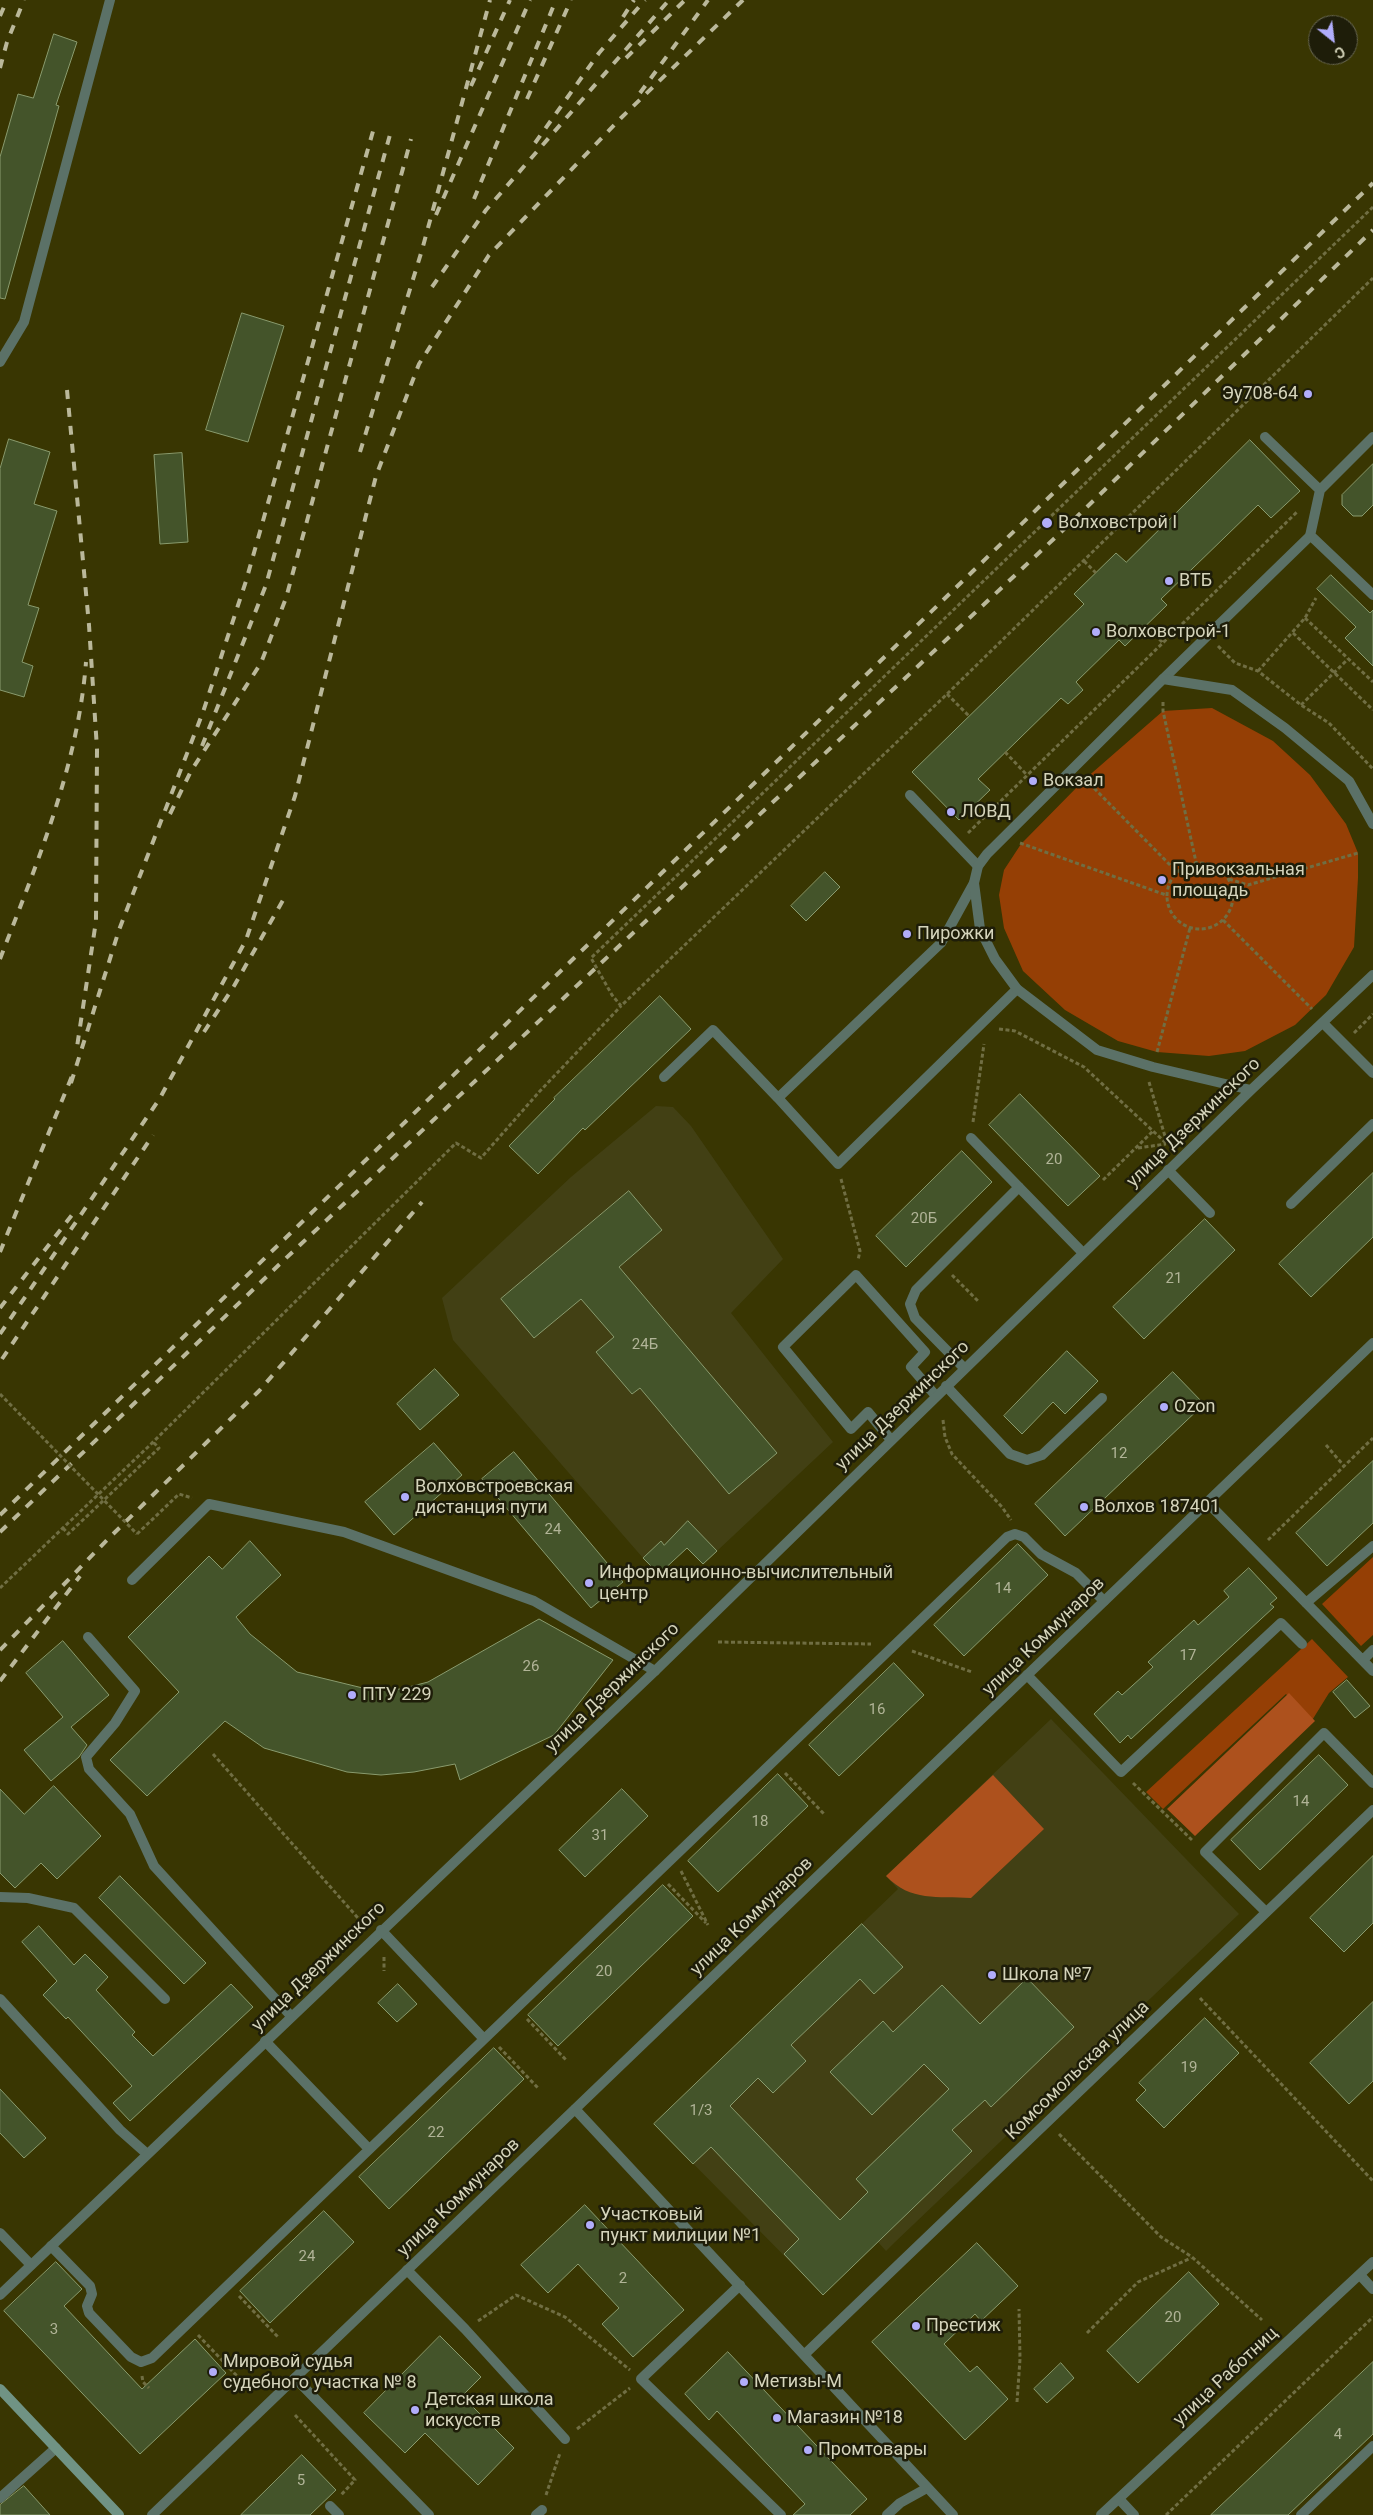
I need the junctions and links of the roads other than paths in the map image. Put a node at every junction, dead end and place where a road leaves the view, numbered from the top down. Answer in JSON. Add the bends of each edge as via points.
{"nodes":[{"id":1,"x":110,"y":0,"type":"edge"},
{"id":2,"x":0,"y":362,"type":"edge"},
{"id":3,"x":1265,"y":437,"type":"dead end"},
{"id":4,"x":1373,"y":437,"type":"edge"},
{"id":5,"x":1320,"y":490,"type":"junction"},
{"id":6,"x":1310,"y":535,"type":"junction"},
{"id":7,"x":1373,"y":595,"type":"edge"},
{"id":8,"x":1163,"y":678,"type":"junction"},
{"id":9,"x":910,"y":795,"type":"dead end"},
{"id":10,"x":1373,"y":824,"type":"edge"},
{"id":11,"x":978,"y":866,"type":"junction"},
{"id":12,"x":974,"y":883,"type":"junction"},
{"id":13,"x":1373,"y":975,"type":"edge"},
{"id":14,"x":1017,"y":989,"type":"junction"},
{"id":15,"x":1323,"y":1023,"type":"junction"},
{"id":16,"x":1373,"y":1072,"type":"edge"},
{"id":17,"x":664,"y":1077,"type":"dead end"},
{"id":18,"x":1251,"y":1090,"type":"junction"},
{"id":19,"x":778,"y":1098,"type":"junction"},
{"id":20,"x":1373,"y":1124,"type":"edge"},
{"id":21,"x":971,"y":1138,"type":"road end"},
{"id":22,"x":1168,"y":1170,"type":"junction"},
{"id":23,"x":1019,"y":1187,"type":"junction"},
{"id":24,"x":1291,"y":1204,"type":"dead end"},
{"id":25,"x":1210,"y":1213,"type":"dead end"},
{"id":26,"x":1083,"y":1253,"type":"junction"},
{"id":27,"x":1373,"y":1343,"type":"edge"},
{"id":28,"x":964,"y":1368,"type":"junction"},
{"id":29,"x":946,"y":1386,"type":"junction"},
{"id":30,"x":936,"y":1396,"type":"junction"},
{"id":31,"x":1102,"y":1398,"type":"dead end"},
{"id":32,"x":891,"y":1440,"type":"junction"},
{"id":33,"x":1207,"y":1502,"type":"junction"},
{"id":34,"x":1373,"y":1546,"type":"edge"},
{"id":35,"x":132,"y":1580,"type":"dead end"},
{"id":36,"x":1104,"y":1601,"type":"junction"},
{"id":37,"x":1306,"y":1602,"type":"junction"},
{"id":38,"x":88,"y":1637,"type":"dead end"},
{"id":39,"x":1302,"y":1644,"type":"dead end"},
{"id":40,"x":1373,"y":1650,"type":"edge"},
{"id":41,"x":1363,"y":1660,"type":"junction"},
{"id":42,"x":655,"y":1671,"type":"junction"},
{"id":43,"x":1373,"y":1671,"type":"edge"},
{"id":44,"x":1027,"y":1675,"type":"junction"},
{"id":45,"x":1373,"y":1783,"type":"edge"},
{"id":46,"x":1373,"y":1810,"type":"edge"},
{"id":47,"x":0,"y":1897,"type":"edge"},
{"id":48,"x":1266,"y":1912,"type":"junction"},
{"id":49,"x":381,"y":1930,"type":"junction"},
{"id":50,"x":0,"y":1999,"type":"edge"},
{"id":51,"x":165,"y":1999,"type":"dead end"},
{"id":52,"x":291,"y":2016,"type":"junction"},
{"id":53,"x":486,"y":2037,"type":"junction"},
{"id":54,"x":265,"y":2041,"type":"junction"},
{"id":55,"x":575,"y":2110,"type":"junction"},
{"id":56,"x":369,"y":2149,"type":"junction"},
{"id":57,"x":146,"y":2153,"type":"junction"},
{"id":58,"x":0,"y":2233,"type":"edge"},
{"id":59,"x":51,"y":2246,"type":"junction"},
{"id":60,"x":1373,"y":2262,"type":"edge"},
{"id":61,"x":30,"y":2265,"type":"junction"},
{"id":62,"x":407,"y":2270,"type":"junction"},
{"id":63,"x":1360,"y":2275,"type":"junction"},
{"id":64,"x":740,"y":2285,"type":"junction"},
{"id":65,"x":1373,"y":2289,"type":"edge"},
{"id":66,"x":0,"y":2294,"type":"edge"},
{"id":67,"x":805,"y":2354,"type":"junction"},
{"id":68,"x":295,"y":2378,"type":"junction"},
{"id":69,"x":0,"y":2389,"type":"edge"},
{"id":70,"x":565,"y":2439,"type":"road end"},
{"id":71,"x":1373,"y":2446,"type":"edge"},
{"id":72,"x":56,"y":2448,"type":"junction"},
{"id":73,"x":927,"y":2488,"type":"junction"},
{"id":74,"x":0,"y":2498,"type":"edge"},
{"id":75,"x":1119,"y":2499,"type":"junction"},
{"id":76,"x":330,"y":2506,"type":"road end"},
{"id":77,"x":119,"y":2515,"type":"edge"},
{"id":78,"x":152,"y":2515,"type":"edge"},
{"id":79,"x":339,"y":2515,"type":"edge"},
{"id":80,"x":428,"y":2515,"type":"edge"},
{"id":81,"x":781,"y":2515,"type":"edge"},
{"id":82,"x":886,"y":2515,"type":"edge"},
{"id":83,"x":953,"y":2515,"type":"edge"},
{"id":84,"x":1101,"y":2515,"type":"edge"},
{"id":85,"x":1134,"y":2515,"type":"edge"},
{"id":86,"x":1301,"y":2515,"type":"edge"}],
"edges":[{"from":1,"to":2,"type":"street","via":[[24,322]]},
{"from":3,"to":5,"type":"street"},
{"from":4,"to":5,"type":"street"},
{"from":5,"to":6,"type":"street"},
{"from":6,"to":7,"type":"street"},
{"from":6,"to":8,"type":"street"},
{"from":8,"to":10,"type":"street","via":[[1232,690],[1285,728],[1349,781]]},
{"from":8,"to":11,"type":"street"},
{"from":9,"to":11,"type":"street"},
{"from":11,"to":12,"type":"street"},
{"from":12,"to":14,"type":"street","via":[[980,929],[995,959]]},
{"from":12,"to":19,"type":"street","via":[[941,943]]},
{"from":13,"to":15,"type":"street","name":"улица Дзержинского"},
{"from":14,"to":18,"type":"street","via":[[1097,1050]]},
{"from":14,"to":19,"type":"street","via":[[987,1023],[838,1164]]},
{"from":15,"to":16,"type":"street"},
{"from":15,"to":18,"type":"street","name":"улица Дзержинского"},
{"from":17,"to":19,"type":"street","via":[[713,1030]]},
{"from":18,"to":22,"type":"street","name":"улица Дзержинского"},
{"from":20,"to":24,"type":"street"},
{"from":21,"to":23,"type":"street"},
{"from":22,"to":25,"type":"street"},
{"from":22,"to":26,"type":"street","name":"улица Дзержинского"},
{"from":23,"to":26,"type":"street"},
{"from":23,"to":28,"type":"street","via":[[916,1290],[910,1304],[915,1318]]},
{"from":26,"to":28,"type":"street","name":"улица Дзержинского"},
{"from":27,"to":33,"type":"street","name":"улица Коммунаров"},
{"from":28,"to":29,"type":"street","name":"улица Дзержинского"},
{"from":29,"to":30,"type":"street","name":"улица Дзержинского"},
{"from":29,"to":31,"type":"street","via":[[1010,1454],[1027,1460],[1042,1455]]},
{"from":30,"to":32,"type":"street","name":"улица Дзержинского"},
{"from":30,"to":32,"type":"street","via":[[911,1367],[925,1352],[856,1275],[783,1347],[850,1429],[868,1412]]},
{"from":32,"to":42,"type":"street","name":"улица Дзержинского"},
{"from":33,"to":36,"type":"street","name":"улица Коммунаров"},
{"from":33,"to":37,"type":"street"},
{"from":34,"to":37,"type":"street"},
{"from":35,"to":42,"type":"street","via":[[209,1504],[344,1532],[534,1601]]},
{"from":36,"to":44,"type":"street","name":"улица Коммунаров"},
{"from":36,"to":53,"type":"street","via":[[1076,1573],[1040,1554],[1024,1537],[1015,1534],[1007,1537]]},
{"from":37,"to":41,"type":"street"},
{"from":38,"to":52,"type":"street","via":[[135,1691],[86,1757],[89,1769],[130,1814],[154,1866]]},
{"from":39,"to":44,"type":"street","via":[[1281,1623],[1121,1772]]},
{"from":40,"to":41,"type":"street"},
{"from":41,"to":43,"type":"street"},
{"from":42,"to":49,"type":"street","name":"улица Дзержинского"},
{"from":44,"to":55,"type":"street","name":"улица Коммунаров"},
{"from":45,"to":48,"type":"street","via":[[1324,1732],[1205,1852]]},
{"from":46,"to":48,"type":"street","name":"Комсомольская улица"},
{"from":47,"to":51,"type":"street","via":[[28,1898],[74,1908]]},
{"from":48,"to":67,"type":"street","name":"Комсомольская улица"},
{"from":49,"to":52,"type":"street","name":"улица Дзержинского"},
{"from":49,"to":53,"type":"street"},
{"from":50,"to":57,"type":"street","via":[[120,2130]]},
{"from":52,"to":54,"type":"street","name":"улица Дзержинского"},
{"from":53,"to":56,"type":"street"},
{"from":54,"to":56,"type":"street"},
{"from":54,"to":57,"type":"street","name":"улица Дзержинского"},
{"from":55,"to":62,"type":"street","name":"улица Коммунаров"},
{"from":55,"to":64,"type":"street"},
{"from":56,"to":59,"type":"street","via":[[152,2358],[141,2362],[131,2357],[89,2313],[90,2286]]},
{"from":57,"to":59,"type":"street","name":"улица Дзержинского"},
{"from":58,"to":61,"type":"street"},
{"from":59,"to":61,"type":"street","name":"улица Дзержинского"},
{"from":60,"to":63,"type":"street","name":"улица Работниц"},
{"from":61,"to":66,"type":"street","name":"улица Дзержинского"},
{"from":62,"to":68,"type":"street","name":"улица Коммунаров"},
{"from":62,"to":70,"type":"street","via":[[466,2329]]},
{"from":63,"to":65,"type":"street"},
{"from":63,"to":75,"type":"street","name":"улица Работниц"},
{"from":64,"to":67,"type":"street"},
{"from":64,"to":81,"type":"street","via":[[641,2379]]},
{"from":67,"to":73,"type":"street"},
{"from":68,"to":78,"type":"street","name":"улица Коммунаров"},
{"from":68,"to":80,"type":"street"},
{"from":69,"to":72,"type":"main road"},
{"from":71,"to":86,"type":"street"},
{"from":72,"to":74,"type":"street"},
{"from":72,"to":77,"type":"main road"},
{"from":73,"to":82,"type":"street"},
{"from":73,"to":83,"type":"street"},
{"from":75,"to":84,"type":"street","name":"улица Работниц"},
{"from":75,"to":85,"type":"street"},
{"from":76,"to":79,"type":"street"}]}
